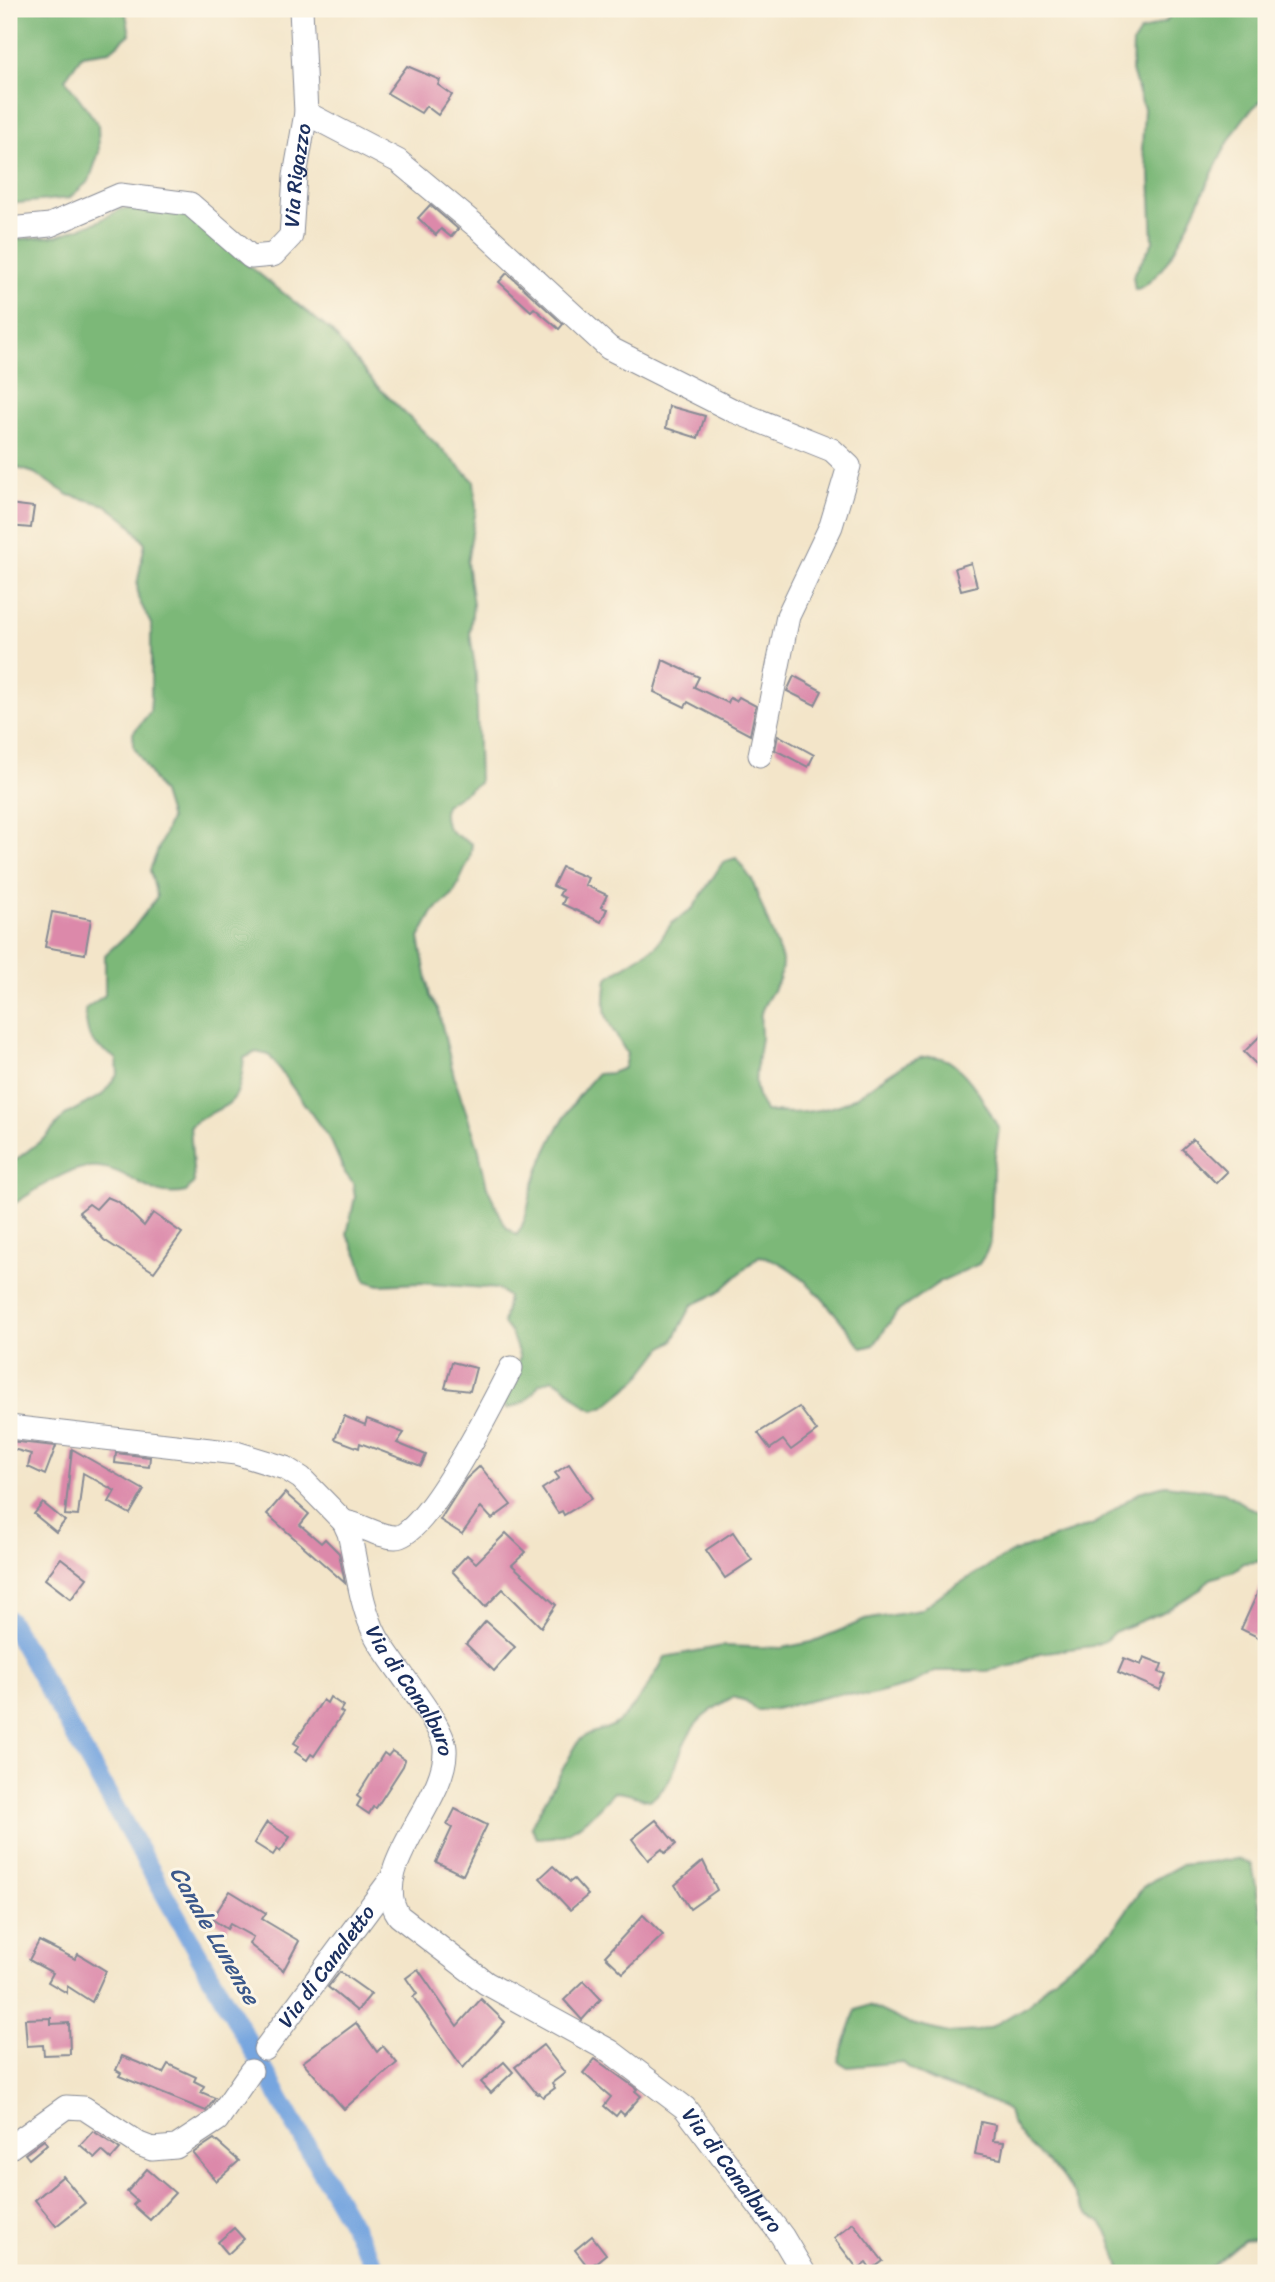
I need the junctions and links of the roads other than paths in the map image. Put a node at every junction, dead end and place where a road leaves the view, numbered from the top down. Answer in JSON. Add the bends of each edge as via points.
{"nodes":[{"id":1,"x":301,"y":9,"type":"edge"},
{"id":2,"x":306,"y":113,"type":"junction"},
{"id":3,"x":9,"y":229,"type":"edge"},
{"id":4,"x":760,"y":755,"type":"dead end"},
{"id":5,"x":511,"y":1368,"type":"dead end"},
{"id":6,"x":9,"y":1427,"type":"edge"},
{"id":7,"x":344,"y":1522,"type":"junction"},
{"id":8,"x":389,"y":1882,"type":"junction"},
{"id":9,"x":265,"y":2049,"type":"dead end"},
{"id":10,"x":251,"y":2071,"type":"dead end"},
{"id":11,"x":9,"y":2148,"type":"edge"},
{"id":12,"x":804,"y":2273,"type":"edge"}],
"edges":[{"from":1,"to":2,"type":"street","name":"Via Rigazzo"},
{"from":2,"to":3,"type":"street","name":"Via Rigazzo","via":[[291,236],[273,255],[251,257],[190,204],[120,195],[50,225]]},
{"from":2,"to":4,"type":"street","via":[[398,161],[609,348],[732,410],[832,450],[849,466],[831,526],[788,617]]},
{"from":5,"to":7,"type":"street","via":[[440,1496],[413,1530],[395,1537]]},
{"from":6,"to":7,"type":"street","name":"Via di Canalburo","via":[[236,1453],[293,1473]]},
{"from":7,"to":8,"type":"street","name":"Via di Canalburo","via":[[368,1620],[445,1748],[440,1776]]},
{"from":8,"to":9,"type":"street","name":"Via di Canaletto"},
{"from":8,"to":12,"type":"street","name":"Via di Canalburo","via":[[392,1906],[399,1916],[475,1975],[610,2051],[685,2108],[782,2236]]},
{"from":10,"to":11,"type":"street","via":[[216,2120],[176,2147],[146,2146],[84,2108],[66,2107]]}]}
